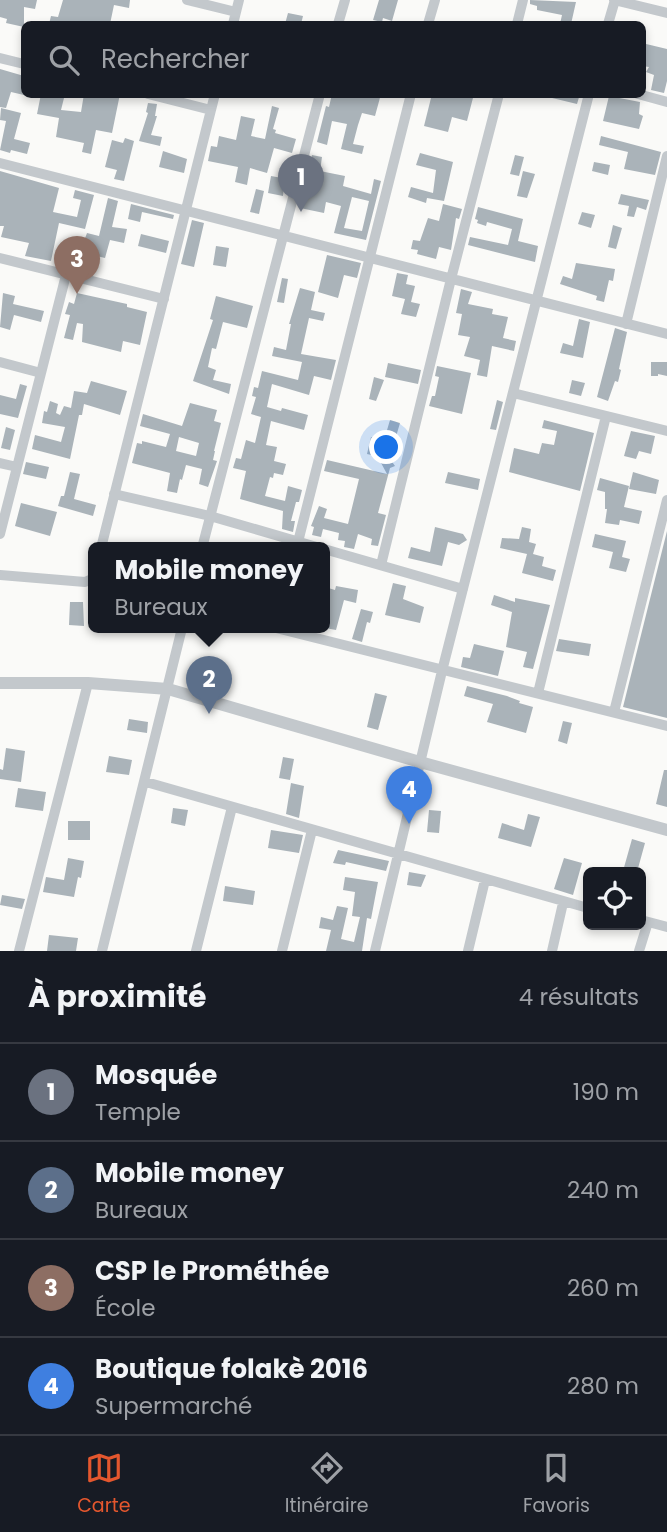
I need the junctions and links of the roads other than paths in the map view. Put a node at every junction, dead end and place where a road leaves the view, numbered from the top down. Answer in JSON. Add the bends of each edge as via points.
{"nodes":[{"id":1,"x":187,"y":0,"type":"edge"},
{"id":2,"x":239,"y":0,"type":"edge"},
{"id":3,"x":345,"y":0,"type":"edge"},
{"id":4,"x":435,"y":0,"type":"edge"},
{"id":5,"x":523,"y":0,"type":"edge"},
{"id":6,"x":615,"y":0,"type":"edge"},
{"id":7,"x":236,"y":12,"type":"junction"},
{"id":8,"x":667,"y":13,"type":"edge"},
{"id":9,"x":234,"y":21,"type":"edge"},
{"id":10,"x":339,"y":21,"type":"edge"},
{"id":11,"x":429,"y":21,"type":"edge"},
{"id":12,"x":518,"y":21,"type":"edge"},
{"id":13,"x":609,"y":21,"type":"edge"},
{"id":14,"x":0,"y":58,"type":"edge"},
{"id":15,"x":21,"y":63,"type":"edge"},
{"id":16,"x":646,"y":96,"type":"edge"},
{"id":17,"x":164,"y":98,"type":"edge"},
{"id":18,"x":214,"y":98,"type":"edge"},
{"id":19,"x":319,"y":98,"type":"edge"},
{"id":20,"x":410,"y":98,"type":"edge"},
{"id":21,"x":498,"y":98,"type":"edge"},
{"id":22,"x":588,"y":98,"type":"edge"},
{"id":23,"x":667,"y":102,"type":"edge"},
{"id":24,"x":211,"y":110,"type":"junction"},
{"id":25,"x":667,"y":156,"type":"edge"},
{"id":26,"x":0,"y":163,"type":"edge"},
{"id":27,"x":186,"y":211,"type":"junction"},
{"id":28,"x":282,"y":236,"type":"junction"},
{"id":29,"x":0,"y":258,"type":"edge"},
{"id":30,"x":370,"y":258,"type":"junction"},
{"id":31,"x":66,"y":275,"type":"junction"},
{"id":32,"x":451,"y":279,"type":"junction"},
{"id":33,"x":164,"y":299,"type":"junction"},
{"id":34,"x":536,"y":300,"type":"junction"},
{"id":35,"x":626,"y":324,"type":"junction"},
{"id":36,"x":667,"y":334,"type":"edge"},
{"id":37,"x":0,"y":362,"type":"edge"},
{"id":38,"x":41,"y":373,"type":"junction"},
{"id":39,"x":513,"y":393,"type":"junction"},
{"id":40,"x":606,"y":416,"type":"junction"},
{"id":41,"x":667,"y":431,"type":"edge"},
{"id":42,"x":0,"y":463,"type":"edge"},
{"id":43,"x":17,"y":467,"type":"junction"},
{"id":44,"x":114,"y":494,"type":"junction"},
{"id":45,"x":667,"y":500,"type":"edge"},
{"id":46,"x":210,"y":516,"type":"junction"},
{"id":47,"x":0,"y":534,"type":"edge"},
{"id":48,"x":103,"y":542,"type":"edge"},
{"id":49,"x":204,"y":542,"type":"edge"},
{"id":50,"x":298,"y":542,"type":"joint"},
{"id":51,"x":330,"y":550,"type":"edge"},
{"id":52,"x":381,"y":565,"type":"junction"},
{"id":53,"x":0,"y":575,"type":"edge"},
{"id":54,"x":88,"y":580,"type":"edge"},
{"id":55,"x":463,"y":589,"type":"junction"},
{"id":56,"x":181,"y":633,"type":"edge"},
{"id":57,"x":295,"y":633,"type":"edge"},
{"id":58,"x":442,"y":671,"type":"junction"},
{"id":59,"x":0,"y":683,"type":"edge"},
{"id":60,"x":88,"y":683,"type":"junction"},
{"id":61,"x":168,"y":689,"type":"junction"},
{"id":62,"x":538,"y":693,"type":"junction"},
{"id":63,"x":614,"y":712,"type":"junction"},
{"id":64,"x":667,"y":726,"type":"edge"},
{"id":65,"x":420,"y":762,"type":"junction"},
{"id":66,"x":146,"y":782,"type":"junction"},
{"id":67,"x":232,"y":807,"type":"junction"},
{"id":68,"x":312,"y":830,"type":"junction"},
{"id":69,"x":667,"y":830,"type":"edge"},
{"id":70,"x":399,"y":855,"type":"junction"},
{"id":71,"x":485,"y":880,"type":"junction"},
{"id":72,"x":563,"y":903,"type":"junction"},
{"id":73,"x":583,"y":907,"type":"edge"},
{"id":74,"x":646,"y":922,"type":"edge"},
{"id":75,"x":667,"y":927,"type":"edge"},
{"id":76,"x":642,"y":930,"type":"edge"},
{"id":77,"x":19,"y":951,"type":"edge"},
{"id":78,"x":102,"y":951,"type":"edge"},
{"id":79,"x":196,"y":951,"type":"edge"},
{"id":80,"x":282,"y":951,"type":"edge"},
{"id":81,"x":375,"y":951,"type":"edge"},
{"id":82,"x":468,"y":951,"type":"edge"},
{"id":83,"x":552,"y":951,"type":"edge"},
{"id":84,"x":639,"y":951,"type":"edge"}],
"edges":[{"from":1,"to":7,"type":"street"},
{"from":2,"to":7,"type":"street"},
{"from":3,"to":10,"type":"street"},
{"from":4,"to":11,"type":"street"},
{"from":5,"to":12,"type":"street"},
{"from":6,"to":8,"type":"street"},
{"from":6,"to":13,"type":"street"},
{"from":7,"to":9,"type":"street"},
{"from":14,"to":15,"type":"street"},
{"from":16,"to":23,"type":"street"},
{"from":17,"to":24,"type":"street"},
{"from":18,"to":24,"type":"street"},
{"from":19,"to":28,"type":"street"},
{"from":20,"to":30,"type":"street"},
{"from":21,"to":32,"type":"street"},
{"from":22,"to":34,"type":"street"},
{"from":24,"to":27,"type":"street"},
{"from":25,"to":35,"type":"street"},
{"from":26,"to":27,"type":"street"},
{"from":27,"to":28,"type":"street"},
{"from":27,"to":33,"type":"street"},
{"from":28,"to":30,"type":"street"},
{"from":28,"to":46,"type":"street"},
{"from":29,"to":31,"type":"street"},
{"from":30,"to":32,"type":"street"},
{"from":30,"to":50,"type":"street"},
{"from":31,"to":33,"type":"street"},
{"from":31,"to":38,"type":"street"},
{"from":32,"to":34,"type":"street"},
{"from":32,"to":52,"type":"street"},
{"from":33,"to":44,"type":"street"},
{"from":34,"to":35,"type":"street"},
{"from":34,"to":39,"type":"street"},
{"from":35,"to":36,"type":"street"},
{"from":37,"to":38,"type":"street"},
{"from":38,"to":43,"type":"street"},
{"from":39,"to":40,"type":"street"},
{"from":39,"to":55,"type":"street"},
{"from":40,"to":41,"type":"street"},
{"from":40,"to":62,"type":"street"},
{"from":42,"to":43,"type":"street"},
{"from":43,"to":47,"type":"street"},
{"from":44,"to":46,"type":"street"},
{"from":44,"to":48,"type":"street"},
{"from":45,"to":63,"type":"street"},
{"from":46,"to":49,"type":"street"},
{"from":46,"to":50,"type":"street"},
{"from":51,"to":52,"type":"street"},
{"from":52,"to":55,"type":"street"},
{"from":53,"to":54,"type":"street"},
{"from":55,"to":58,"type":"street"},
{"from":56,"to":61,"type":"street"},
{"from":57,"to":58,"type":"street"},
{"from":58,"to":62,"type":"street"},
{"from":58,"to":65,"type":"street"},
{"from":59,"to":60,"type":"street"},
{"from":60,"to":61,"type":"street"},
{"from":60,"to":77,"type":"street"},
{"from":61,"to":65,"type":"street"},
{"from":61,"to":66,"type":"street"},
{"from":62,"to":63,"type":"street"},
{"from":63,"to":64,"type":"street"},
{"from":65,"to":69,"type":"street"},
{"from":65,"to":70,"type":"street"},
{"from":66,"to":67,"type":"street"},
{"from":66,"to":78,"type":"street"},
{"from":67,"to":68,"type":"street"},
{"from":67,"to":79,"type":"street"},
{"from":68,"to":70,"type":"street"},
{"from":68,"to":80,"type":"street"},
{"from":70,"to":71,"type":"street"},
{"from":70,"to":81,"type":"street"},
{"from":71,"to":72,"type":"street"},
{"from":71,"to":82,"type":"street"},
{"from":72,"to":73,"type":"street"},
{"from":72,"to":83,"type":"street"},
{"from":74,"to":75,"type":"street"},
{"from":76,"to":84,"type":"street"}]}
